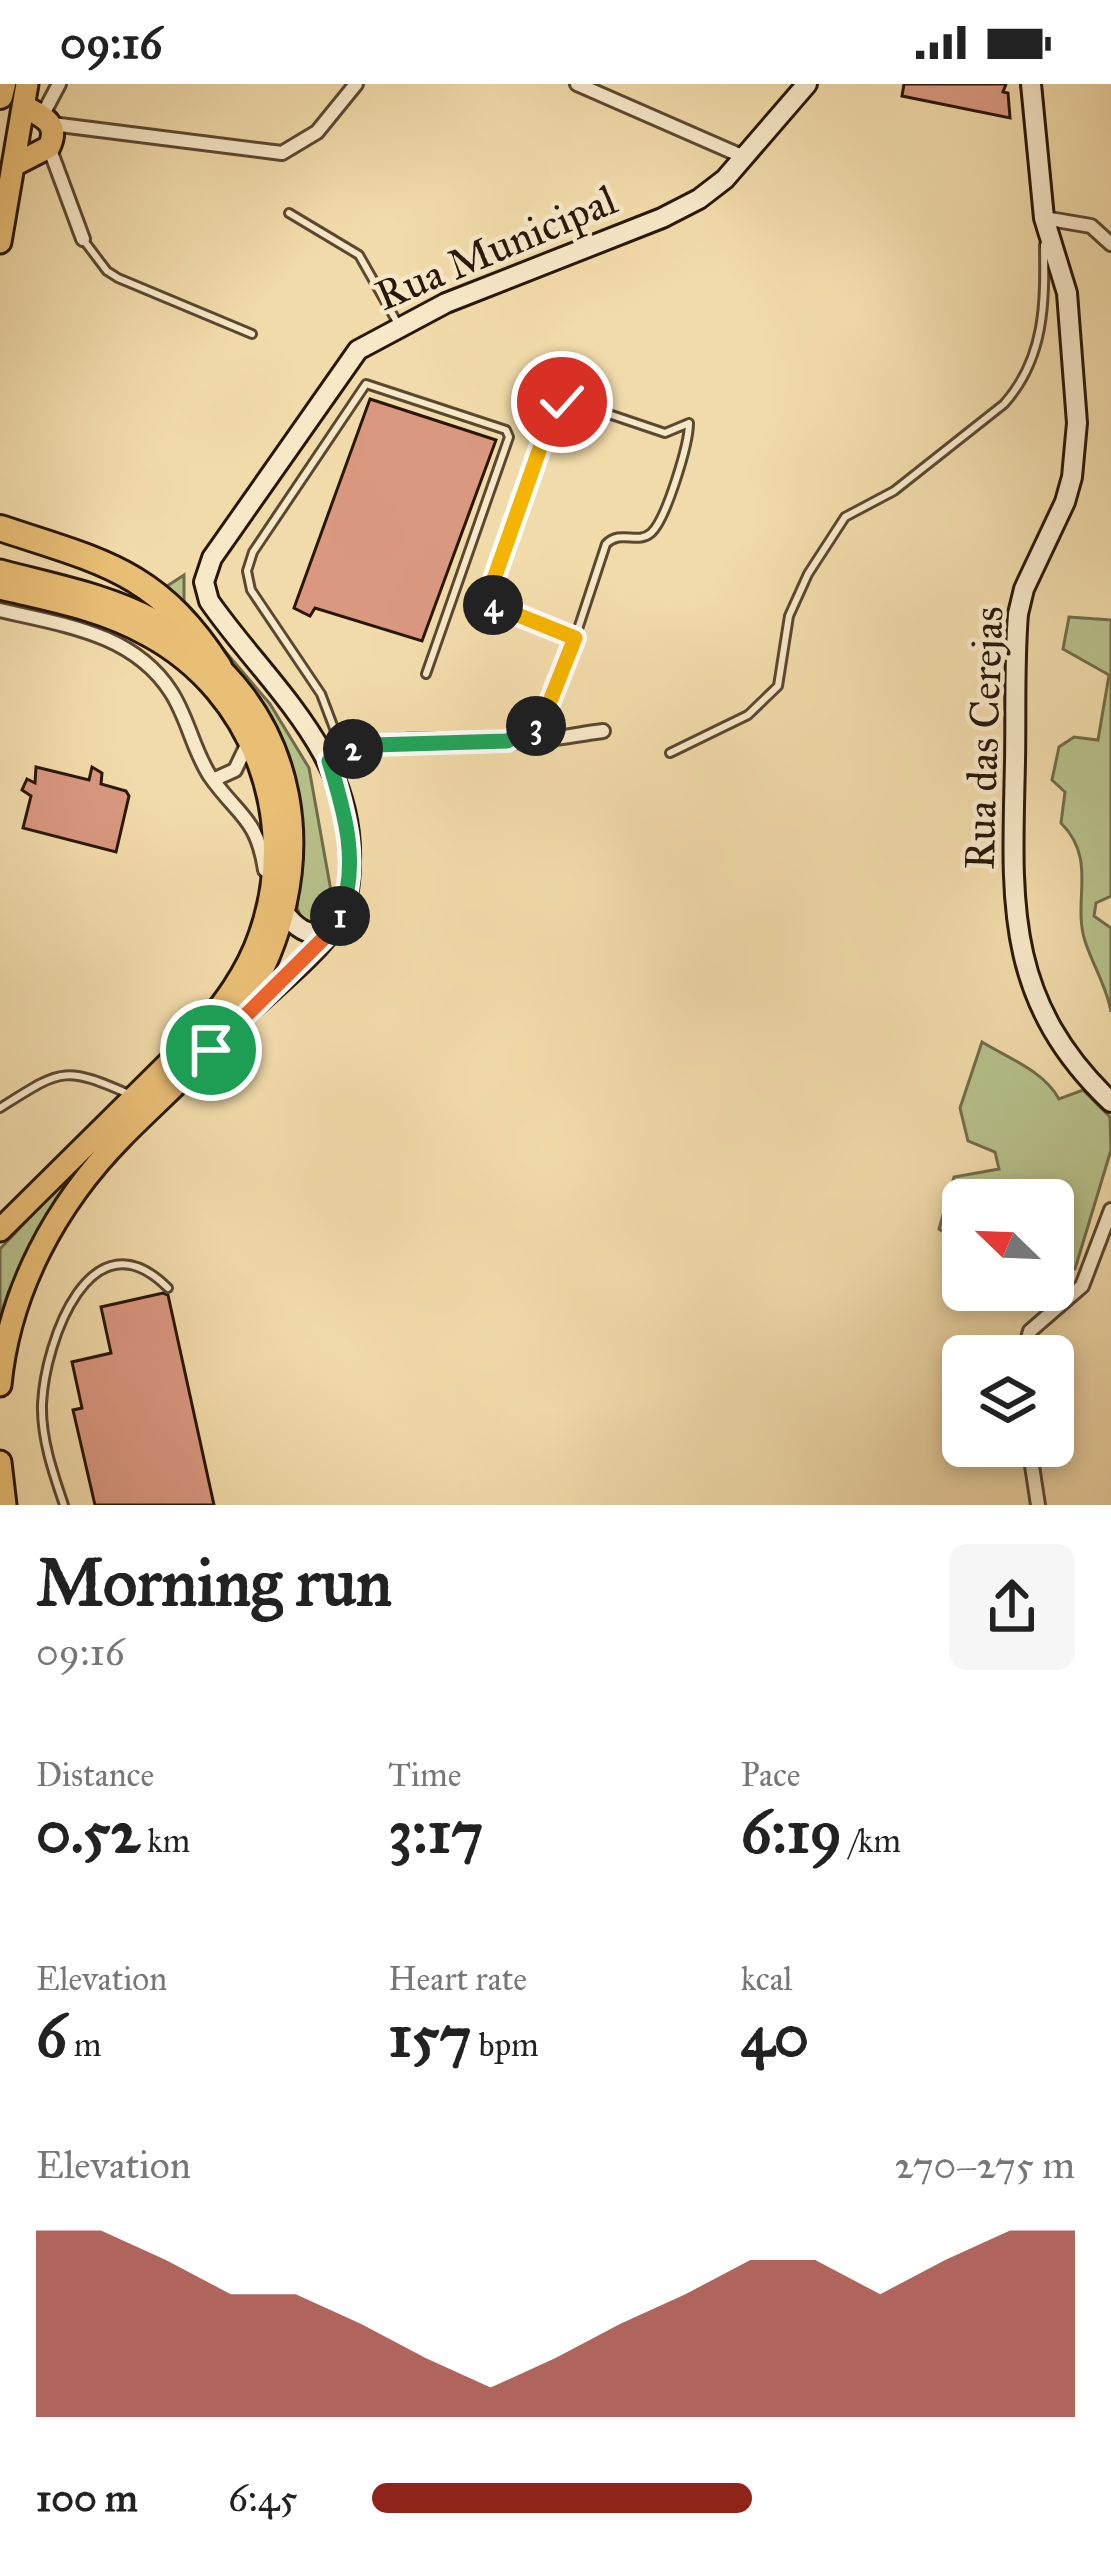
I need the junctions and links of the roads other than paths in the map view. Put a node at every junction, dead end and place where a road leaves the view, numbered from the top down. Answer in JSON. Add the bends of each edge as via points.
{"nodes":[{"id":1,"x":3,"y":84,"type":"edge"},
{"id":2,"x":16,"y":84,"type":"edge"},
{"id":3,"x":59,"y":84,"type":"edge"},
{"id":4,"x":356,"y":84,"type":"edge"},
{"id":5,"x":577,"y":84,"type":"edge"},
{"id":6,"x":1031,"y":84,"type":"edge"},
{"id":7,"x":798,"y":89,"type":"edge"},
{"id":8,"x":0,"y":96,"type":"edge"},
{"id":9,"x":39,"y":116,"type":"edge"},
{"id":10,"x":744,"y":157,"type":"junction"},
{"id":11,"x":16,"y":164,"type":"junction"},
{"id":12,"x":0,"y":185,"type":"edge"},
{"id":13,"x":289,"y":213,"type":"dead end"},
{"id":14,"x":1044,"y":218,"type":"junction"},
{"id":15,"x":83,"y":238,"type":"joint"},
{"id":16,"x":0,"y":242,"type":"edge"},
{"id":17,"x":1111,"y":244,"type":"edge"},
{"id":18,"x":398,"y":325,"type":"junction"},
{"id":19,"x":252,"y":334,"type":"dead end"},
{"id":20,"x":0,"y":528,"type":"edge"},
{"id":21,"x":0,"y":571,"type":"edge"},
{"id":22,"x":0,"y":588,"type":"edge"},
{"id":23,"x":0,"y":610,"type":"edge"},
{"id":24,"x":575,"y":638,"type":"junction"},
{"id":25,"x":219,"y":667,"type":"junction"},
{"id":26,"x":426,"y":674,"type":"dead end"},
{"id":27,"x":603,"y":730,"type":"dead end"},
{"id":28,"x":250,"y":739,"type":"junction"},
{"id":29,"x":507,"y":741,"type":"junction"},
{"id":30,"x":670,"y":753,"type":"dead end"},
{"id":31,"x":336,"y":757,"type":"junction"},
{"id":32,"x":213,"y":780,"type":"junction"},
{"id":33,"x":276,"y":906,"type":"junction"},
{"id":34,"x":331,"y":931,"type":"junction"},
{"id":35,"x":211,"y":1050,"type":"junction"},
{"id":36,"x":134,"y":1097,"type":"junction"},
{"id":37,"x":1111,"y":1102,"type":"edge"},
{"id":38,"x":0,"y":1108,"type":"edge"},
{"id":39,"x":1111,"y":1210,"type":"edge"},
{"id":40,"x":0,"y":1230,"type":"edge"},
{"id":41,"x":168,"y":1288,"type":"dead end"},
{"id":42,"x":1029,"y":1335,"type":"edge"},
{"id":43,"x":2,"y":1347,"type":"edge"},
{"id":44,"x":0,"y":1385,"type":"edge"},
{"id":45,"x":0,"y":1462,"type":"edge"},
{"id":46,"x":1032,"y":1467,"type":"edge"},
{"id":47,"x":5,"y":1505,"type":"edge"},
{"id":48,"x":64,"y":1505,"type":"edge"},
{"id":49,"x":1038,"y":1505,"type":"edge"}],
"edges":[{"from":1,"to":8,"type":"highway"},
{"from":2,"to":12,"type":"highway"},
{"from":3,"to":9,"type":"street"},
{"from":4,"to":9,"type":"street","via":[[316,132],[282,153]]},
{"from":5,"to":10,"type":"street"},
{"from":6,"to":14,"type":"main road","name":"Rua das Cerejas"},
{"from":7,"to":10,"type":"main road","name":"Rua Municipal"},
{"from":9,"to":11,"type":"highway"},
{"from":9,"to":11,"type":"highway"},
{"from":9,"to":15,"type":"street"},
{"from":10,"to":18,"type":"main road","name":"Rua Municipal","via":[[712,189],[662,218]]},
{"from":11,"to":16,"type":"highway"},
{"from":13,"to":18,"type":"lane","via":[[359,255]]},
{"from":14,"to":17,"type":"street","via":[[1091,226]]},
{"from":14,"to":30,"type":"lane","via":[[1042,330],[1018,388],[894,491],[845,517],[789,616],[778,686],[748,716]]},
{"from":14,"to":37,"type":"main road","name":"Rua das Cerejas","via":[[1067,293],[1078,423],[1065,502],[1018,614],[1016,917],[1041,1013]]},
{"from":15,"to":19,"type":"lane","via":[[118,278]]},
{"from":18,"to":31,"type":"main road","name":"Rua Municipal","via":[[353,356],[212,558],[204,582],[208,601]]},
{"from":20,"to":25,"type":"highway","via":[[146,584],[185,619]]},
{"from":21,"to":25,"type":"highway","via":[[137,611]]},
{"from":22,"to":28,"type":"highway","via":[[96,611],[146,633],[198,670]]},
{"from":23,"to":32,"type":"street","via":[[98,634],[143,659],[172,693]]},
{"from":24,"to":24,"type":"lane","via":[[606,544],[650,534],[659,519],[689,423],[665,434],[576,403],[553,411],[488,600]]},
{"from":24,"to":29,"type":"lane","via":[[541,724]]},
{"from":25,"to":33,"type":"highway","via":[[280,757],[294,822]]},
{"from":26,"to":31,"type":"lane","via":[[509,437],[366,384],[247,571],[250,590],[321,694]]},
{"from":27,"to":29,"type":"street"},
{"from":28,"to":32,"type":"street","via":[[235,770]]},
{"from":28,"to":33,"type":"highway","via":[[273,808]]},
{"from":29,"to":31,"type":"street","via":[[374,745]]},
{"from":31,"to":34,"type":"main road","name":"Rua Municipal","via":[[351,846],[345,904]]},
{"from":32,"to":33,"type":"street","via":[[251,821]]},
{"from":33,"to":34,"type":"main road","via":[[308,933]]},
{"from":33,"to":35,"type":"highway","via":[[254,988]]},
{"from":33,"to":36,"type":"highway","via":[[224,1003]]},
{"from":34,"to":35,"type":"main road","name":"Rua Municipal"},
{"from":35,"to":43,"type":"highway","via":[[73,1194]]},
{"from":36,"to":38,"type":"lane","via":[[82,1074],[52,1075]]},
{"from":36,"to":40,"type":"highway"},
{"from":39,"to":42,"type":"street","via":[[1082,1286]]},
{"from":41,"to":48,"type":"lane","via":[[149,1269],[99,1271],[62,1317],[42,1404]]},
{"from":43,"to":44,"type":"highway"},
{"from":45,"to":47,"type":"highway"},
{"from":46,"to":49,"type":"street"}]}
